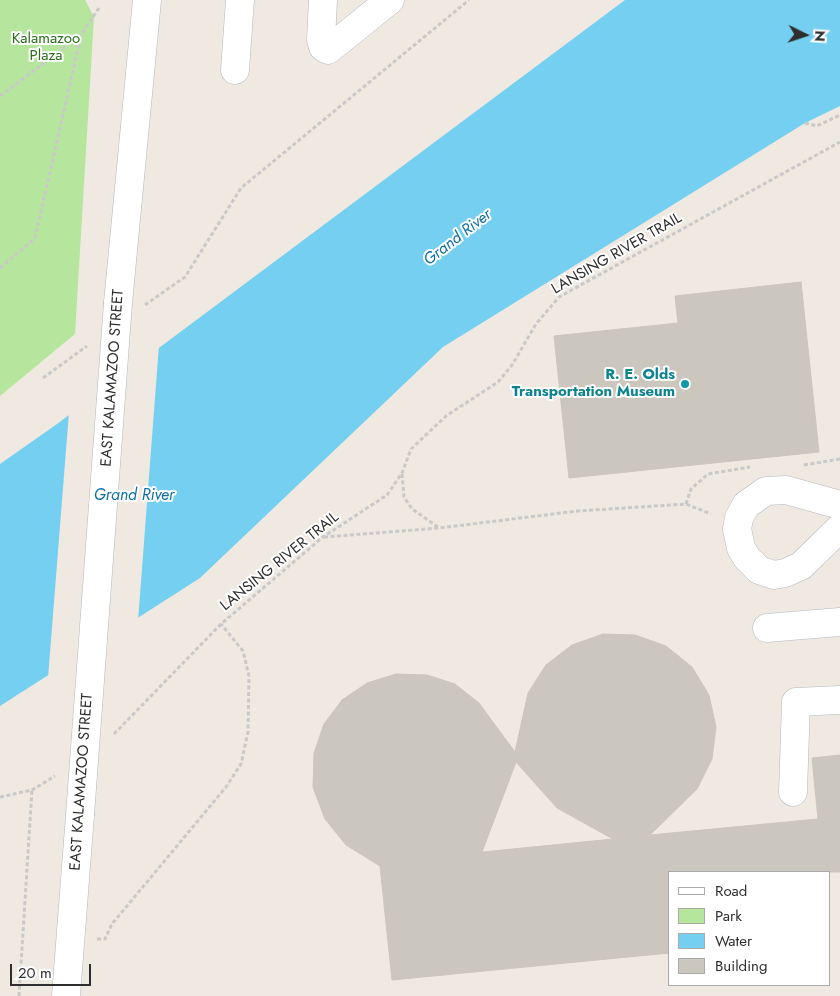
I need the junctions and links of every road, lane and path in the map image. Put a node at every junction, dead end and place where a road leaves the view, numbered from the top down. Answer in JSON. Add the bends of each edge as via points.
{"nodes":[{"id":1,"x":147,"y":0,"type":"edge"},
{"id":2,"x":240,"y":0,"type":"edge"},
{"id":3,"x":323,"y":0,"type":"edge"},
{"id":4,"x":390,"y":0,"type":"edge"},
{"id":5,"x":469,"y":0,"type":"edge"},
{"id":6,"x":99,"y":8,"type":"dead end"},
{"id":7,"x":81,"y":35,"type":"junction"},
{"id":8,"x":235,"y":70,"type":"dead end"},
{"id":9,"x":0,"y":96,"type":"edge"},
{"id":10,"x":840,"y":115,"type":"edge"},
{"id":11,"x":805,"y":124,"type":"dead end"},
{"id":12,"x":840,"y":142,"type":"edge"},
{"id":13,"x":0,"y":268,"type":"edge"},
{"id":14,"x":128,"y":307,"type":"junction"},
{"id":15,"x":90,"y":344,"type":"dead end"},
{"id":16,"x":43,"y":378,"type":"dead end"},
{"id":17,"x":402,"y":473,"type":"junction"},
{"id":18,"x":840,"y":504,"type":"edge"},
{"id":19,"x":737,"y":525,"type":"junction"},
{"id":20,"x":439,"y":528,"type":"junction"},
{"id":21,"x":840,"y":528,"type":"edge"},
{"id":22,"x":323,"y":537,"type":"junction"},
{"id":23,"x":840,"y":622,"type":"edge"},
{"id":24,"x":221,"y":624,"type":"junction"},
{"id":25,"x":767,"y":628,"type":"dead end"},
{"id":26,"x":840,"y":700,"type":"edge"},
{"id":27,"x":108,"y":740,"type":"dead end"},
{"id":28,"x":63,"y":771,"type":"dead end"},
{"id":29,"x":32,"y":790,"type":"junction"},
{"id":30,"x":793,"y":792,"type":"dead end"},
{"id":31,"x":0,"y":797,"type":"edge"},
{"id":32,"x":70,"y":941,"type":"junction"},
{"id":33,"x":19,"y":996,"type":"edge"},
{"id":34,"x":66,"y":996,"type":"edge"}],
"edges":[{"from":1,"to":14,"type":"street","name":"EAST KALAMAZOO STREET"},
{"from":2,"to":8,"type":"street"},
{"from":3,"to":4,"type":"street","via":[[321,40],[328,50]]},
{"from":5,"to":14,"type":"path","via":[[240,188],[185,277]]},
{"from":6,"to":7,"type":"path"},
{"from":7,"to":9,"type":"path"},
{"from":7,"to":13,"type":"path","via":[[35,238]]},
{"from":10,"to":11,"type":"path","via":[[817,126]]},
{"from":12,"to":17,"type":"path","name":"LANSING RIVER TRAIL","via":[[558,297],[498,382],[446,416],[412,449]]},
{"from":14,"to":32,"type":"street","name":"EAST KALAMAZOO STREET","bridge":true},
{"from":15,"to":16,"type":"path"},
{"from":17,"to":20,"type":"path","via":[[404,498],[412,509]]},
{"from":17,"to":22,"type":"path","name":"LANSING RIVER TRAIL","via":[[387,494]]},
{"from":18,"to":19,"type":"street","via":[[786,490],[772,490],[749,502]]},
{"from":19,"to":20,"type":"path","via":[[686,504],[578,511]]},
{"from":19,"to":21,"type":"street","via":[[738,540],[747,558],[759,570],[774,575],[801,566]]},
{"from":20,"to":22,"type":"path"},
{"from":22,"to":24,"type":"path","name":"LANSING RIVER TRAIL"},
{"from":23,"to":25,"type":"street"},
{"from":24,"to":27,"type":"path","name":"LANSING RIVER TRAIL"},
{"from":24,"to":32,"type":"path","name":"LANSING RIVER TRAIL","via":[[243,652],[249,676],[248,732],[241,764],[112,924],[105,939]]},
{"from":26,"to":30,"type":"street","via":[[796,702]]},
{"from":28,"to":29,"type":"path"},
{"from":29,"to":31,"type":"path"},
{"from":29,"to":33,"type":"path"},
{"from":32,"to":34,"type":"street","name":"EAST KALAMAZOO STREET"}]}
